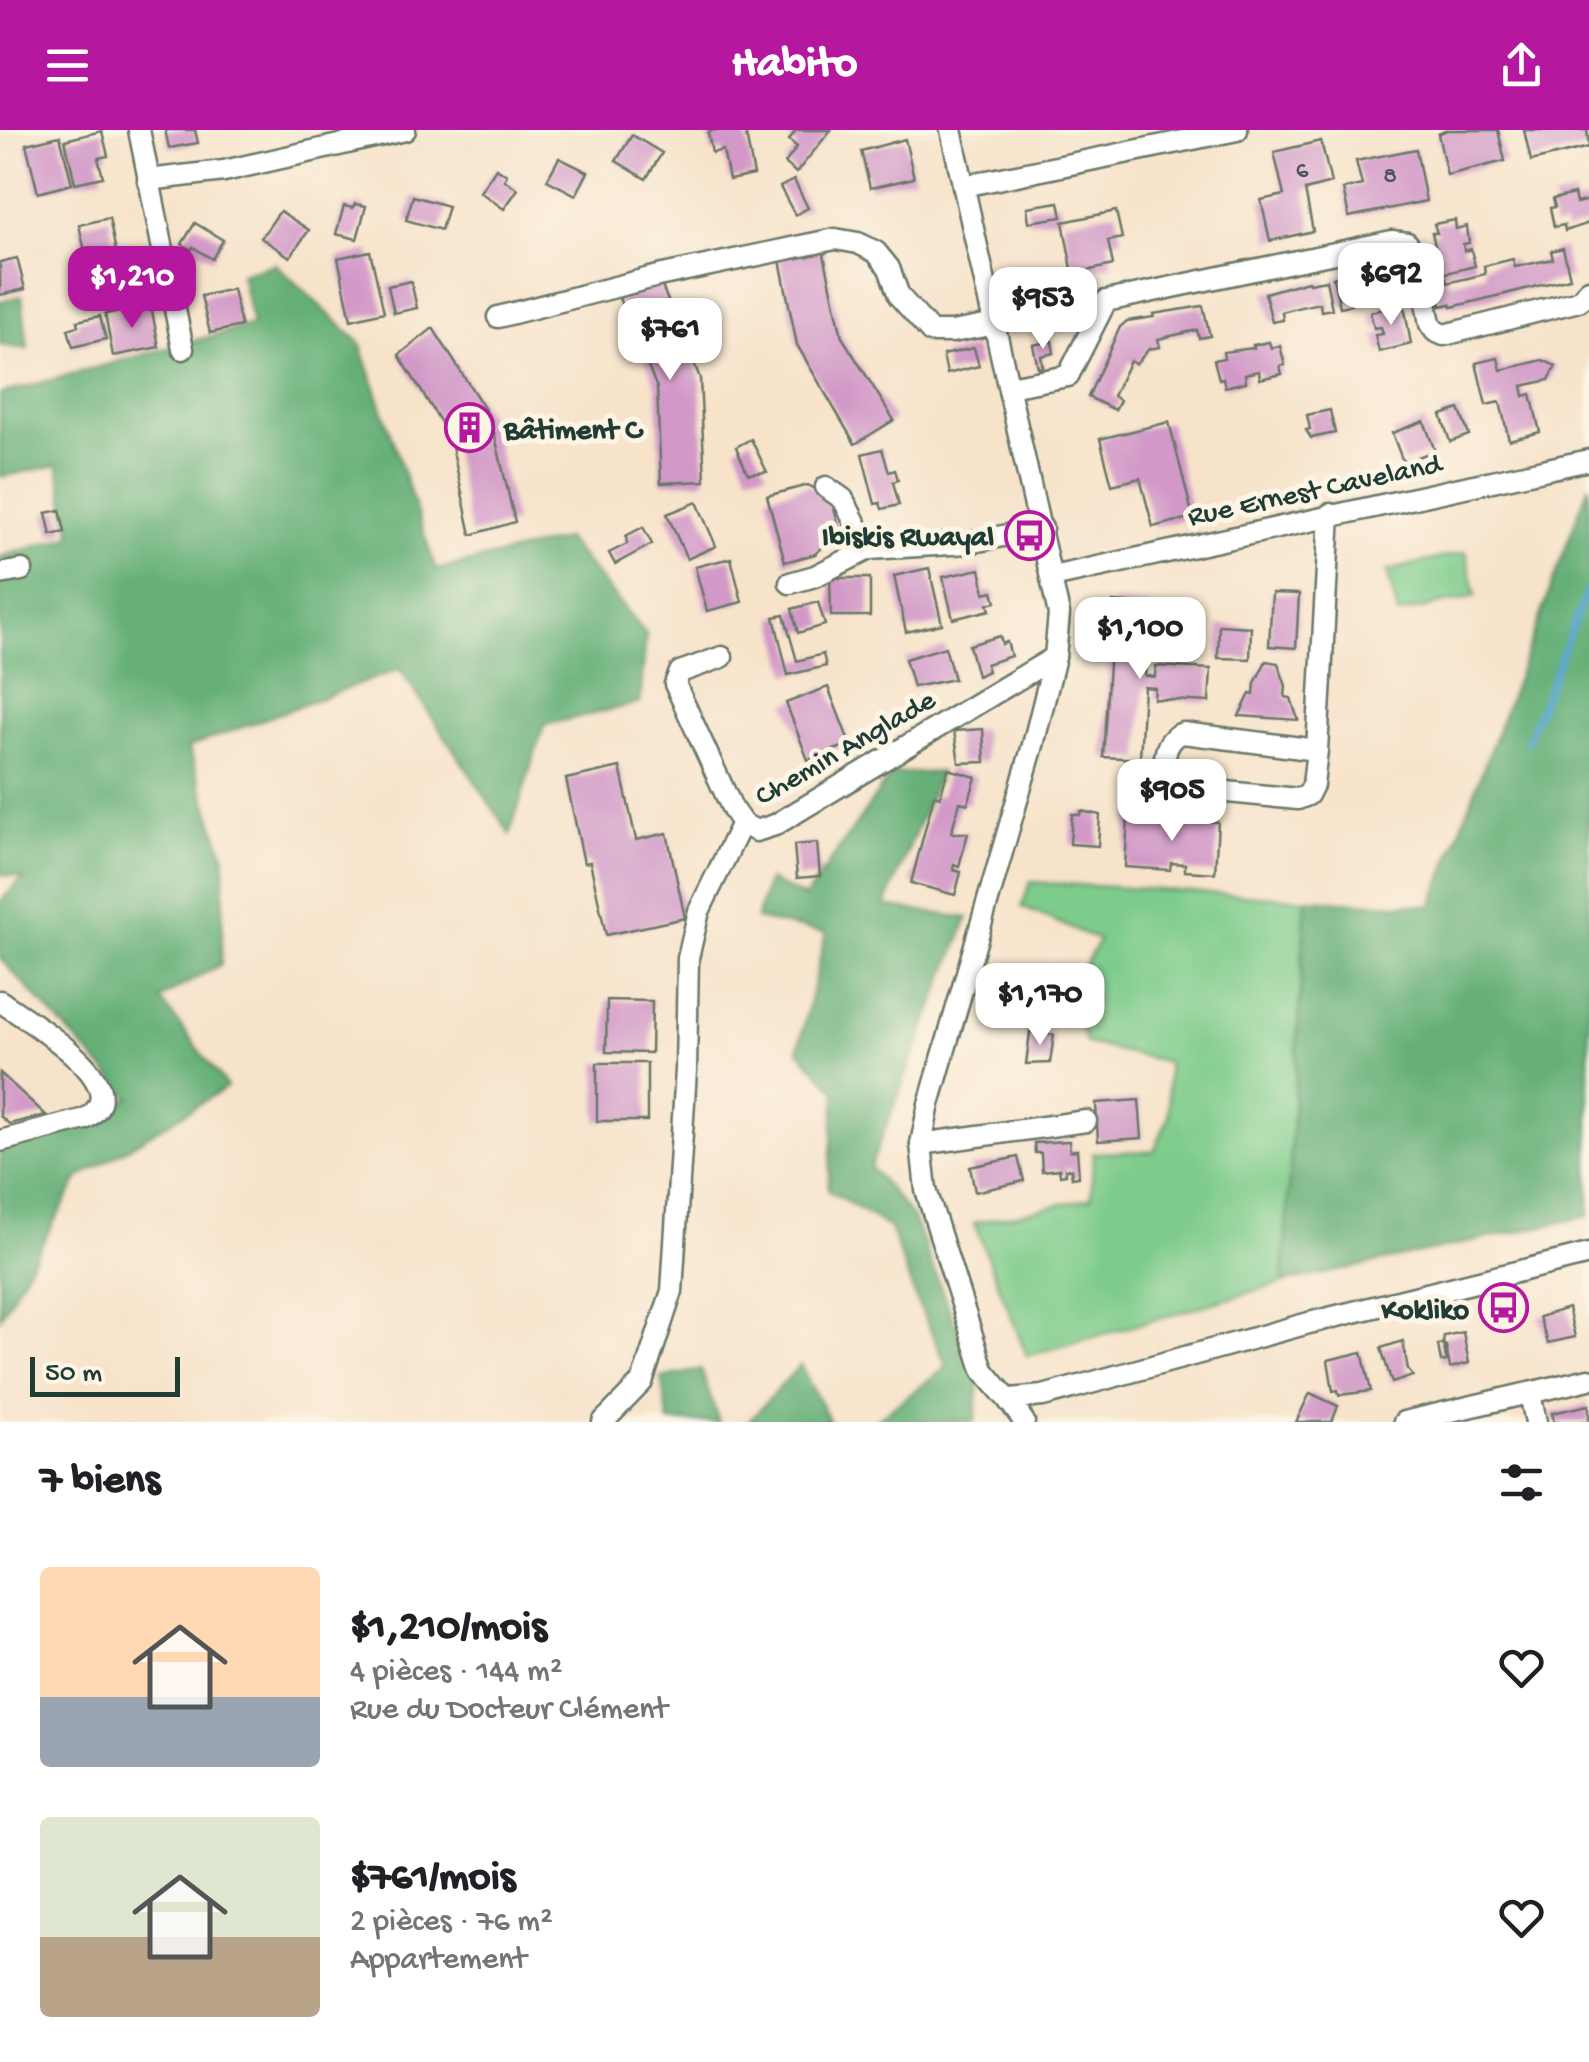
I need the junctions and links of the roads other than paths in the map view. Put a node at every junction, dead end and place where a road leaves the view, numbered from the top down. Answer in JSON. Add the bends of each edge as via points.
{"nodes":[{"id":1,"x":139,"y":130,"type":"edge"},
{"id":2,"x":405,"y":130,"type":"edge"},
{"id":3,"x":951,"y":130,"type":"edge"},
{"id":4,"x":1237,"y":130,"type":"edge"},
{"id":5,"x":148,"y":180,"type":"junction"},
{"id":6,"x":964,"y":186,"type":"junction"},
{"id":7,"x":1589,"y":290,"type":"edge"},
{"id":8,"x":498,"y":317,"type":"dead end"},
{"id":9,"x":996,"y":324,"type":"junction"},
{"id":10,"x":182,"y":349,"type":"dead end"},
{"id":11,"x":1009,"y":387,"type":"junction"},
{"id":12,"x":1589,"y":460,"type":"edge"},
{"id":13,"x":826,"y":487,"type":"dead end"},
{"id":14,"x":1330,"y":514,"type":"junction"},
{"id":15,"x":1042,"y":528,"type":"junction"},
{"id":16,"x":869,"y":549,"type":"junction"},
{"id":17,"x":22,"y":570,"type":"dead end"},
{"id":18,"x":0,"y":574,"type":"edge"},
{"id":19,"x":1052,"y":576,"type":"junction"},
{"id":20,"x":790,"y":583,"type":"dead end"},
{"id":21,"x":722,"y":657,"type":"dead end"},
{"id":22,"x":1055,"y":657,"type":"junction"},
{"id":23,"x":1317,"y":750,"type":"junction"},
{"id":24,"x":742,"y":823,"type":"junction"},
{"id":25,"x":0,"y":1001,"type":"edge"},
{"id":26,"x":1086,"y":1122,"type":"dead end"},
{"id":27,"x":0,"y":1141,"type":"edge"},
{"id":28,"x":922,"y":1144,"type":"junction"},
{"id":29,"x":1589,"y":1254,"type":"edge"},
{"id":30,"x":1589,"y":1379,"type":"edge"},
{"id":31,"x":1530,"y":1394,"type":"junction"},
{"id":32,"x":1010,"y":1400,"type":"junction"},
{"id":33,"x":603,"y":1422,"type":"edge"},
{"id":34,"x":1024,"y":1422,"type":"edge"},
{"id":35,"x":1404,"y":1422,"type":"edge"},
{"id":36,"x":1536,"y":1422,"type":"edge"}],
"edges":[{"from":1,"to":5,"type":"street"},
{"from":2,"to":5,"type":"street","via":[[224,171]]},
{"from":3,"to":6,"type":"street"},
{"from":4,"to":6,"type":"street"},
{"from":5,"to":10,"type":"street"},
{"from":6,"to":9,"type":"street"},
{"from":7,"to":11,"type":"street","via":[[1579,301],[1444,336],[1430,324],[1418,258],[1407,243],[1392,241],[1106,301],[1068,376]]},
{"from":8,"to":9,"type":"street","via":[[836,239],[876,252],[900,296],[932,332]]},
{"from":9,"to":11,"type":"street"},
{"from":11,"to":15,"type":"street"},
{"from":12,"to":14,"type":"street","name":"Rue Ernest Caveland"},
{"from":13,"to":16,"type":"street","via":[[844,499]]},
{"from":14,"to":19,"type":"street","name":"Rue Ernest Caveland"},
{"from":14,"to":23,"type":"street"},
{"from":15,"to":16,"type":"street","via":[[968,543]]},
{"from":15,"to":19,"type":"street"},
{"from":16,"to":20,"type":"street"},
{"from":17,"to":18,"type":"street"},
{"from":19,"to":22,"type":"street","via":[[1059,614]]},
{"from":21,"to":24,"type":"street","name":"Chemin Anglade","via":[[680,672],[675,684]]},
{"from":22,"to":24,"type":"street","name":"Chemin Anglade","via":[[775,825],[756,831]]},
{"from":22,"to":28,"type":"street"},
{"from":23,"to":23,"type":"street","via":[[1313,785],[1298,799],[1176,787],[1165,777],[1167,745],[1183,733]]},
{"from":24,"to":33,"type":"street","via":[[698,911],[688,958],[672,1291],[642,1382]]},
{"from":25,"to":27,"type":"street","via":[[90,1069],[100,1100],[86,1120]]},
{"from":26,"to":28,"type":"street"},
{"from":28,"to":32,"type":"street","via":[[926,1190],[983,1370]]},
{"from":29,"to":32,"type":"street"},
{"from":30,"to":31,"type":"street"},
{"from":31,"to":35,"type":"street"},
{"from":31,"to":36,"type":"street"},
{"from":32,"to":34,"type":"street"}]}
